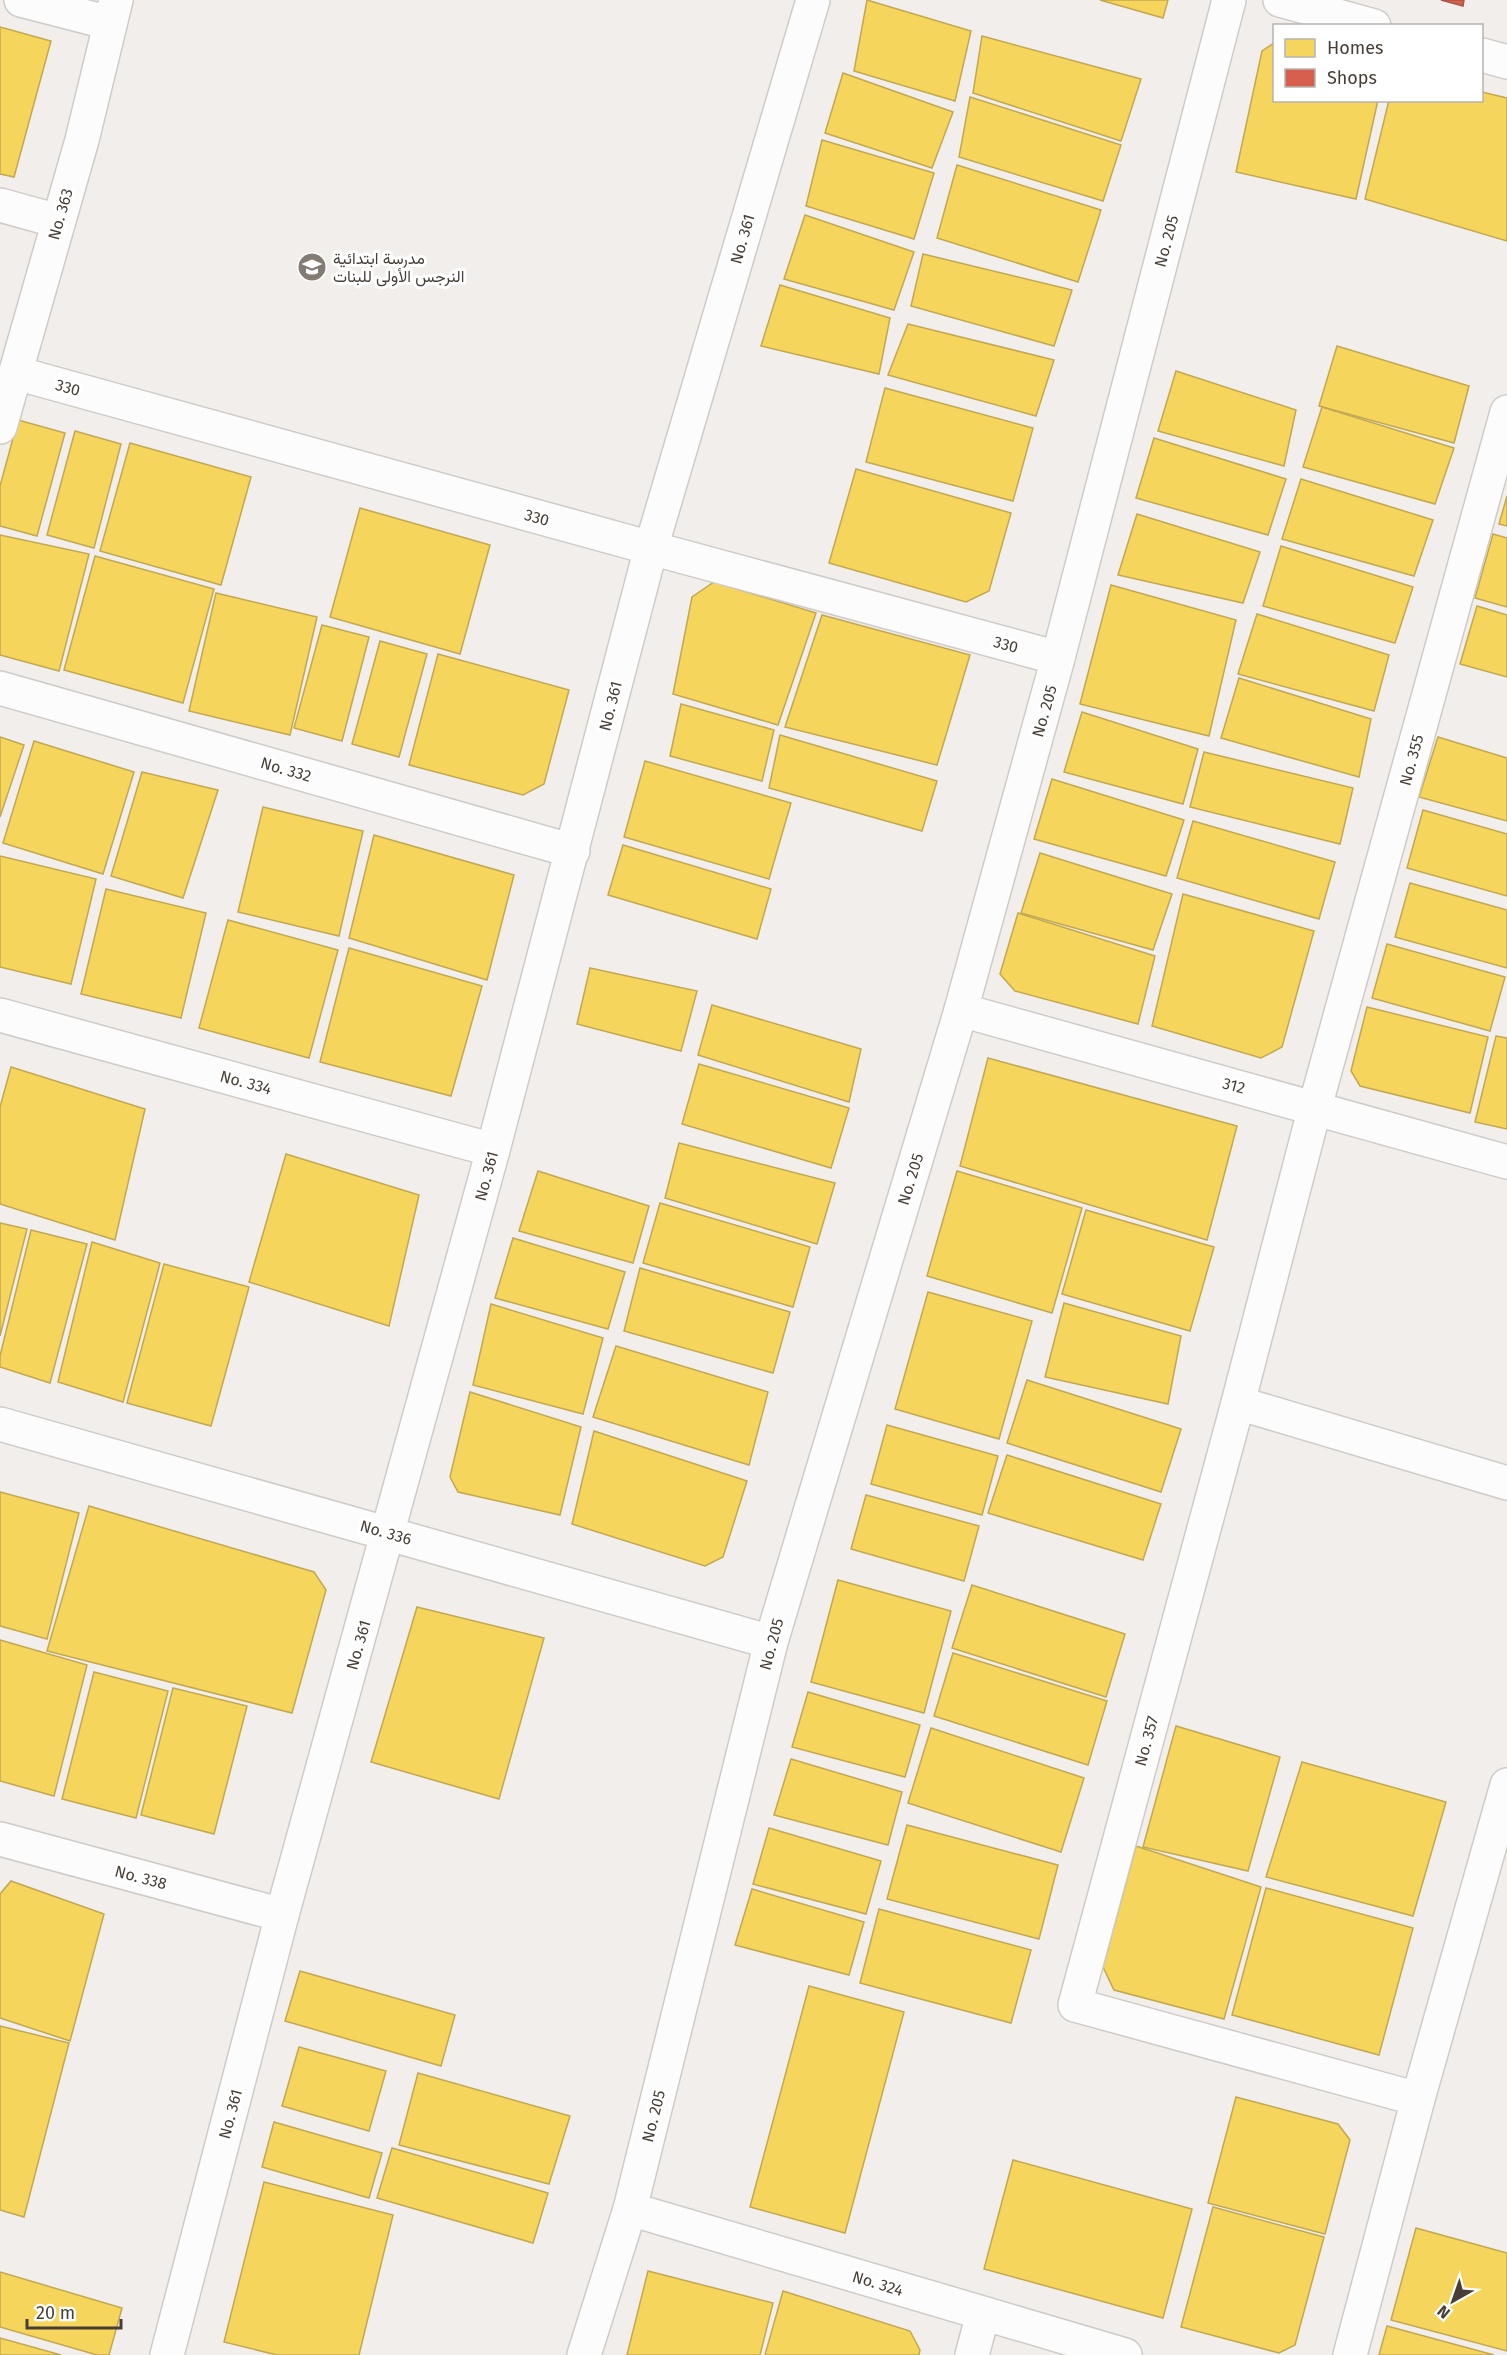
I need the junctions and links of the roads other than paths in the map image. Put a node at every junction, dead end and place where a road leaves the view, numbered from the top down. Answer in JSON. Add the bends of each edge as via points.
{"nodes":[{"id":1,"x":21,"y":0,"type":"edge"},
{"id":2,"x":813,"y":0,"type":"edge"},
{"id":3,"x":1229,"y":0,"type":"edge"},
{"id":4,"x":1280,"y":0,"type":"edge"},
{"id":5,"x":113,"y":12,"type":"edge"},
{"id":6,"x":1367,"y":24,"type":"edge"},
{"id":7,"x":1483,"y":55,"type":"edge"},
{"id":8,"x":1507,"y":62,"type":"edge"},
{"id":9,"x":0,"y":205,"type":"edge"},
{"id":10,"x":58,"y":221,"type":"junction"},
{"id":11,"x":16,"y":373,"type":"junction"},
{"id":12,"x":1507,"y":412,"type":"edge"},
{"id":13,"x":0,"y":427,"type":"edge"},
{"id":14,"x":651,"y":548,"type":"junction"},
{"id":15,"x":1059,"y":658,"type":"junction"},
{"id":16,"x":0,"y":688,"type":"edge"},
{"id":17,"x":573,"y":851,"type":"junction"},
{"id":18,"x":961,"y":1010,"type":"junction"},
{"id":19,"x":0,"y":1015,"type":"edge"},
{"id":20,"x":1315,"y":1107,"type":"junction"},
{"id":21,"x":493,"y":1150,"type":"junction"},
{"id":22,"x":1507,"y":1162,"type":"edge"},
{"id":23,"x":1238,"y":1403,"type":"junction"},
{"id":24,"x":0,"y":1424,"type":"edge"},
{"id":25,"x":1507,"y":1483,"type":"edge"},
{"id":26,"x":389,"y":1533,"type":"junction"},
{"id":27,"x":771,"y":1642,"type":"junction"},
{"id":28,"x":1507,"y":1785,"type":"edge"},
{"id":29,"x":0,"y":1839,"type":"edge"},
{"id":30,"x":282,"y":1915,"type":"junction"},
{"id":31,"x":1418,"y":2099,"type":"junction"},
{"id":32,"x":630,"y":2209,"type":"junction"},
{"id":33,"x":983,"y":2314,"type":"junction"},
{"id":34,"x":176,"y":2353,"type":"edge"},
{"id":35,"x":584,"y":2355,"type":"edge"},
{"id":36,"x":972,"y":2355,"type":"edge"},
{"id":37,"x":1125,"y":2355,"type":"edge"},
{"id":38,"x":1350,"y":2355,"type":"edge"}],
"edges":[{"from":1,"to":5,"type":"street"},
{"from":2,"to":14,"type":"street","name":"No. 361"},
{"from":3,"to":15,"type":"street","name":"No. 205"},
{"from":4,"to":6,"type":"street"},
{"from":5,"to":10,"type":"street","name":"No. 363"},
{"from":7,"to":8,"type":"street"},
{"from":9,"to":10,"type":"street"},
{"from":10,"to":11,"type":"street","name":"No. 363"},
{"from":11,"to":13,"type":"street","name":"No. 363"},
{"from":11,"to":14,"type":"street","name":"330"},
{"from":12,"to":20,"type":"street","name":"No. 355"},
{"from":14,"to":15,"type":"street","name":"330"},
{"from":14,"to":17,"type":"street","name":"No. 361"},
{"from":15,"to":18,"type":"street","name":"No. 205"},
{"from":16,"to":17,"type":"street","name":"No. 332"},
{"from":17,"to":21,"type":"street","name":"No. 361"},
{"from":18,"to":20,"type":"street","name":"312"},
{"from":18,"to":27,"type":"street","name":"No. 205"},
{"from":19,"to":21,"type":"street","name":"No. 334"},
{"from":20,"to":22,"type":"street","name":"312"},
{"from":20,"to":23,"type":"street","name":"No. 355"},
{"from":21,"to":26,"type":"street","name":"No. 361"},
{"from":23,"to":25,"type":"street"},
{"from":23,"to":31,"type":"street","name":"No. 357","via":[[1074,2005]]},
{"from":24,"to":26,"type":"street","name":"No. 336"},
{"from":26,"to":27,"type":"street","name":"No. 336"},
{"from":26,"to":30,"type":"street","name":"No. 361"},
{"from":27,"to":32,"type":"street","name":"No. 205"},
{"from":28,"to":31,"type":"street"},
{"from":29,"to":30,"type":"street","name":"No. 338"},
{"from":30,"to":34,"type":"street","name":"No. 361"},
{"from":31,"to":38,"type":"street"},
{"from":32,"to":33,"type":"street","name":"No. 324"},
{"from":32,"to":35,"type":"street","name":"No. 205"},
{"from":33,"to":36,"type":"street"},
{"from":33,"to":37,"type":"street","name":"No. 324"}]}
